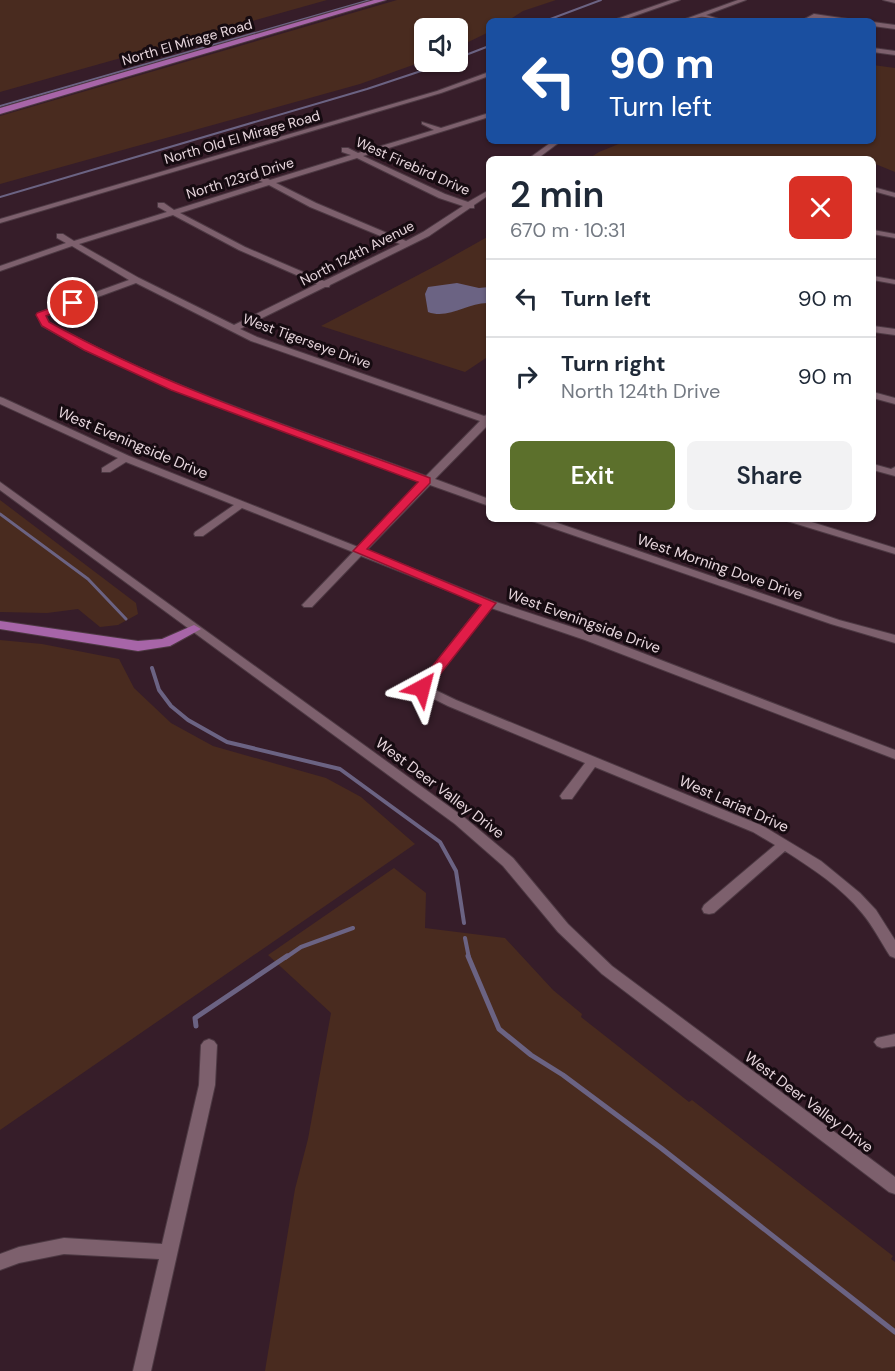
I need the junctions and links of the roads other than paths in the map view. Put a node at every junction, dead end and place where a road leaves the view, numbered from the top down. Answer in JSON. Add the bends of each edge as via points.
{"nodes":[{"id":1,"x":357,"y":0,"type":"edge"},
{"id":2,"x":382,"y":0,"type":"edge"},
{"id":3,"x":677,"y":0,"type":"edge"},
{"id":4,"x":743,"y":0,"type":"edge"},
{"id":5,"x":886,"y":0,"type":"edge"},
{"id":6,"x":895,"y":1,"type":"edge"},
{"id":7,"x":701,"y":15,"type":"junction"},
{"id":8,"x":623,"y":18,"type":"edge"},
{"id":9,"x":692,"y":18,"type":"edge"},
{"id":10,"x":712,"y":18,"type":"edge"},
{"id":11,"x":810,"y":18,"type":"edge"},
{"id":12,"x":828,"y":18,"type":"edge"},
{"id":13,"x":876,"y":24,"type":"edge"},
{"id":14,"x":895,"y":27,"type":"edge"},
{"id":15,"x":876,"y":50,"type":"edge"},
{"id":16,"x":895,"y":53,"type":"edge"},
{"id":17,"x":486,"y":75,"type":"edge"},
{"id":18,"x":0,"y":102,"type":"edge"},
{"id":19,"x":0,"y":111,"type":"edge"},
{"id":20,"x":486,"y":116,"type":"edge"},
{"id":21,"x":424,"y":123,"type":"dead end"},
{"id":22,"x":440,"y":130,"type":"junction"},
{"id":23,"x":554,"y":144,"type":"edge"},
{"id":24,"x":345,"y":150,"type":"dead end"},
{"id":25,"x":358,"y":156,"type":"junction"},
{"id":26,"x":536,"y":156,"type":"edge"},
{"id":27,"x":256,"y":176,"type":"dead end"},
{"id":28,"x":270,"y":183,"type":"junction"},
{"id":29,"x":876,"y":190,"type":"edge"},
{"id":30,"x":486,"y":194,"type":"edge"},
{"id":31,"x":895,"y":195,"type":"edge"},
{"id":32,"x":161,"y":205,"type":"dead end"},
{"id":33,"x":471,"y":206,"type":"junction"},
{"id":34,"x":174,"y":213,"type":"junction"},
{"id":35,"x":0,"y":221,"type":"edge"},
{"id":36,"x":876,"y":233,"type":"edge"},
{"id":37,"x":60,"y":236,"type":"dead end"},
{"id":38,"x":895,"y":236,"type":"edge"},
{"id":39,"x":71,"y":244,"type":"junction"},
{"id":40,"x":407,"y":244,"type":"junction"},
{"id":41,"x":0,"y":269,"type":"edge"},
{"id":42,"x":876,"y":279,"type":"edge"},
{"id":43,"x":136,"y":280,"type":"junction"},
{"id":44,"x":895,"y":282,"type":"edge"},
{"id":45,"x":326,"y":285,"type":"junction"},
{"id":46,"x":232,"y":329,"type":"junction"},
{"id":47,"x":876,"y":329,"type":"edge"},
{"id":48,"x":895,"y":332,"type":"edge"},
{"id":49,"x":876,"y":396,"type":"edge"},
{"id":50,"x":0,"y":400,"type":"edge"},
{"id":51,"x":895,"y":401,"type":"edge"},
{"id":52,"x":486,"y":418,"type":"edge"},
{"id":53,"x":486,"y":421,"type":"edge"},
{"id":54,"x":125,"y":458,"type":"junction"},
{"id":55,"x":876,"y":468,"type":"edge"},
{"id":56,"x":106,"y":471,"type":"dead end"},
{"id":57,"x":895,"y":471,"type":"edge"},
{"id":58,"x":426,"y":480,"type":"junction"},
{"id":59,"x":0,"y":485,"type":"edge"},
{"id":60,"x":486,"y":501,"type":"edge"},
{"id":61,"x":242,"y":504,"type":"junction"},
{"id":62,"x":545,"y":522,"type":"edge"},
{"id":63,"x":800,"y":522,"type":"edge"},
{"id":64,"x":199,"y":534,"type":"dead end"},
{"id":65,"x":359,"y":551,"type":"junction"},
{"id":66,"x":895,"y":551,"type":"edge"},
{"id":67,"x":489,"y":603,"type":"junction"},
{"id":68,"x":308,"y":605,"type":"dead end"},
{"id":69,"x":0,"y":626,"type":"edge"},
{"id":70,"x":194,"y":629,"type":"junction"},
{"id":71,"x":895,"y":639,"type":"edge"},
{"id":72,"x":895,"y":755,"type":"edge"},
{"id":73,"x":593,"y":761,"type":"junction"},
{"id":74,"x":567,"y":796,"type":"dead end"},
{"id":75,"x":785,"y":844,"type":"junction"},
{"id":76,"x":709,"y":909,"type":"dead end"},
{"id":77,"x":895,"y":952,"type":"edge"},
{"id":78,"x":209,"y":1045,"type":"dead end"},
{"id":79,"x":895,"y":1187,"type":"edge"},
{"id":80,"x":168,"y":1252,"type":"junction"},
{"id":81,"x":0,"y":1262,"type":"edge"},
{"id":82,"x":142,"y":1371,"type":"edge"}],
"edges":[{"from":1,"to":18,"type":"main road","name":"North El Mirage Road"},
{"from":2,"to":19,"type":"main road","name":"North El Mirage Road"},
{"from":3,"to":8,"type":"street"},
{"from":4,"to":7,"type":"street"},
{"from":5,"to":6,"type":"street"},
{"from":7,"to":9,"type":"street"},
{"from":7,"to":10,"type":"street"},
{"from":11,"to":12,"type":"street"},
{"from":13,"to":14,"type":"street"},
{"from":15,"to":16,"type":"street"},
{"from":17,"to":35,"type":"street","name":"North Old El Mirage Road"},
{"from":20,"to":22,"type":"street","name":"North 123rd Drive"},
{"from":21,"to":22,"type":"street"},
{"from":22,"to":25,"type":"street","name":"North 123rd Drive"},
{"from":23,"to":26,"type":"street"},
{"from":24,"to":25,"type":"street","name":"West Firebird Drive"},
{"from":25,"to":28,"type":"street","name":"North 123rd Drive"},
{"from":25,"to":33,"type":"street","name":"West Firebird Drive"},
{"from":27,"to":28,"type":"street"},
{"from":28,"to":34,"type":"street","name":"North 123rd Drive"},
{"from":28,"to":40,"type":"street","via":[[332,214]]},
{"from":29,"to":31,"type":"street"},
{"from":30,"to":33,"type":"street","name":"North 124th Avenue"},
{"from":32,"to":34,"type":"street"},
{"from":33,"to":40,"type":"street","name":"North 124th Avenue"},
{"from":34,"to":39,"type":"street","name":"North 123rd Drive"},
{"from":34,"to":45,"type":"street","via":[[258,257]]},
{"from":36,"to":38,"type":"street"},
{"from":37,"to":39,"type":"street","name":"West Tigerseye Drive"},
{"from":39,"to":41,"type":"street","name":"North 123rd Drive"},
{"from":39,"to":43,"type":"street","name":"West Tigerseye Drive"},
{"from":40,"to":45,"type":"street","name":"North 124th Avenue"},
{"from":42,"to":44,"type":"street"},
{"from":43,"to":46,"type":"street","name":"West Tigerseye Drive"},
{"from":43,"to":58,"type":"street","via":[[41,315],[45,324],[87,348],[175,387]]},
{"from":45,"to":46,"type":"street","name":"North 124th Avenue"},
{"from":46,"to":52,"type":"street","name":"West Tigerseye Drive"},
{"from":47,"to":48,"type":"street"},
{"from":49,"to":51,"type":"street"},
{"from":50,"to":54,"type":"street","name":"West Eveningside Drive"},
{"from":53,"to":58,"type":"street"},
{"from":54,"to":56,"type":"street"},
{"from":54,"to":61,"type":"street","name":"West Eveningside Drive"},
{"from":55,"to":57,"type":"street"},
{"from":58,"to":60,"type":"street"},
{"from":58,"to":65,"type":"street"},
{"from":59,"to":70,"type":"street","name":"West Deer Valley Drive"},
{"from":61,"to":64,"type":"street"},
{"from":61,"to":65,"type":"street","name":"West Eveningside Drive"},
{"from":62,"to":71,"type":"street","name":"West Morning Dove Drive","via":[[824,619]]},
{"from":63,"to":66,"type":"street"},
{"from":65,"to":67,"type":"street","name":"West Eveningside Drive"},
{"from":65,"to":68,"type":"street"},
{"from":67,"to":72,"type":"street","name":"West Eveningside Drive","via":[[600,641]]},
{"from":67,"to":73,"type":"street","name":"West Lariat Drive","via":[[422,688]]},
{"from":69,"to":70,"type":"main road","via":[[138,646],[165,643]]},
{"from":70,"to":79,"type":"street","name":"West Deer Valley Drive","via":[[488,843],[570,935],[607,970]]},
{"from":73,"to":74,"type":"street"},
{"from":73,"to":75,"type":"street","name":"West Lariat Drive","via":[[758,829]]},
{"from":75,"to":76,"type":"street"},
{"from":75,"to":77,"type":"street","name":"West Lariat Drive","via":[[828,874],[866,909]]},
{"from":78,"to":80,"type":"street","via":[[207,1085]]},
{"from":80,"to":81,"type":"street","via":[[64,1246]]},
{"from":80,"to":82,"type":"street"}]}
